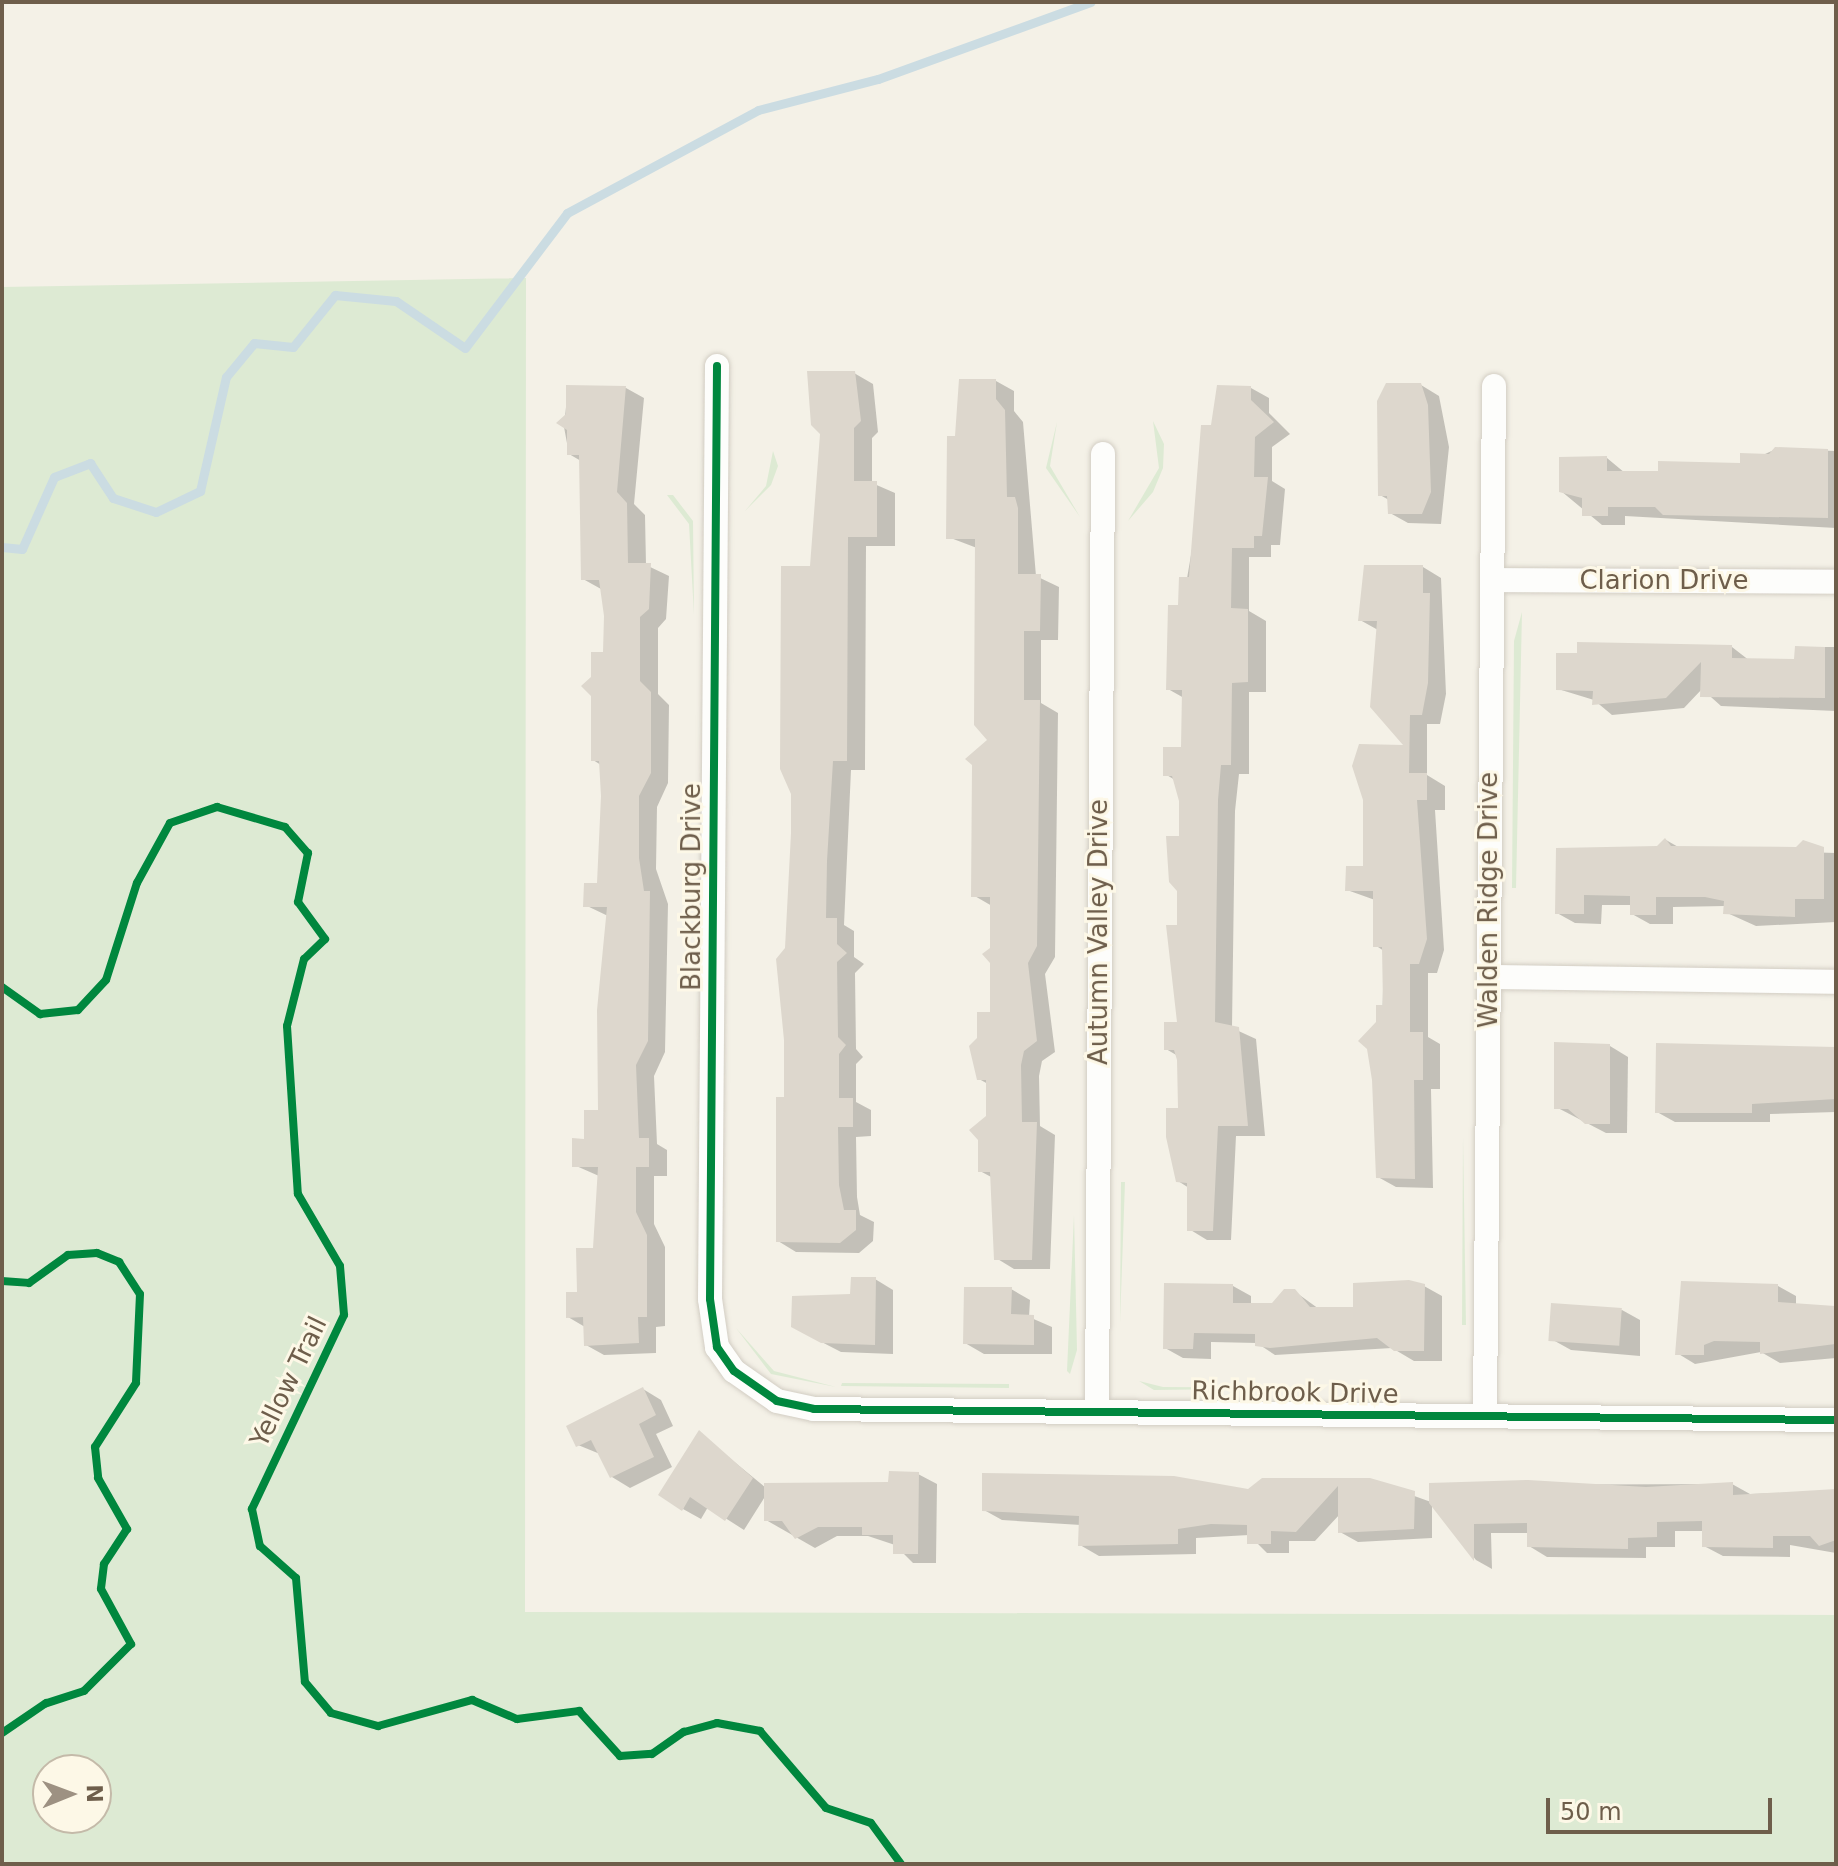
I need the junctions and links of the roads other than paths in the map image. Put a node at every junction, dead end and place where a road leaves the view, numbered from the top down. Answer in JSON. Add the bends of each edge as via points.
{"nodes":[{"id":1,"x":717,"y":366,"type":"dead end"},
{"id":2,"x":1494,"y":386,"type":"dead end"},
{"id":3,"x":1103,"y":454,"type":"dead end"},
{"id":4,"x":1493,"y":580,"type":"junction"},
{"id":5,"x":1836,"y":582,"type":"edge"},
{"id":6,"x":1489,"y":977,"type":"junction"},
{"id":7,"x":1836,"y":982,"type":"edge"},
{"id":8,"x":757,"y":1391,"type":"joint"},
{"id":9,"x":1097,"y":1410,"type":"junction"},
{"id":10,"x":1485,"y":1415,"type":"junction"},
{"id":11,"x":1836,"y":1420,"type":"edge"}],
"edges":[{"from":1,"to":8,"type":"street","name":"Blackburg Drive","via":[[710,1299],[717,1347]]},
{"from":2,"to":4,"type":"street","name":"Walden Ridge Drive"},
{"from":3,"to":9,"type":"street","name":"Autumn Valley Drive"},
{"from":4,"to":5,"type":"street","name":"Clarion Drive"},
{"from":4,"to":6,"type":"street","name":"Walden Ridge Drive"},
{"from":6,"to":7,"type":"street"},
{"from":6,"to":10,"type":"street","name":"Walden Ridge Drive"},
{"from":8,"to":9,"type":"street","name":"Richbrook Drive","via":[[814,1409]]},
{"from":9,"to":10,"type":"street","name":"Richbrook Drive"},
{"from":10,"to":11,"type":"street","name":"Richbrook Drive"}]}
